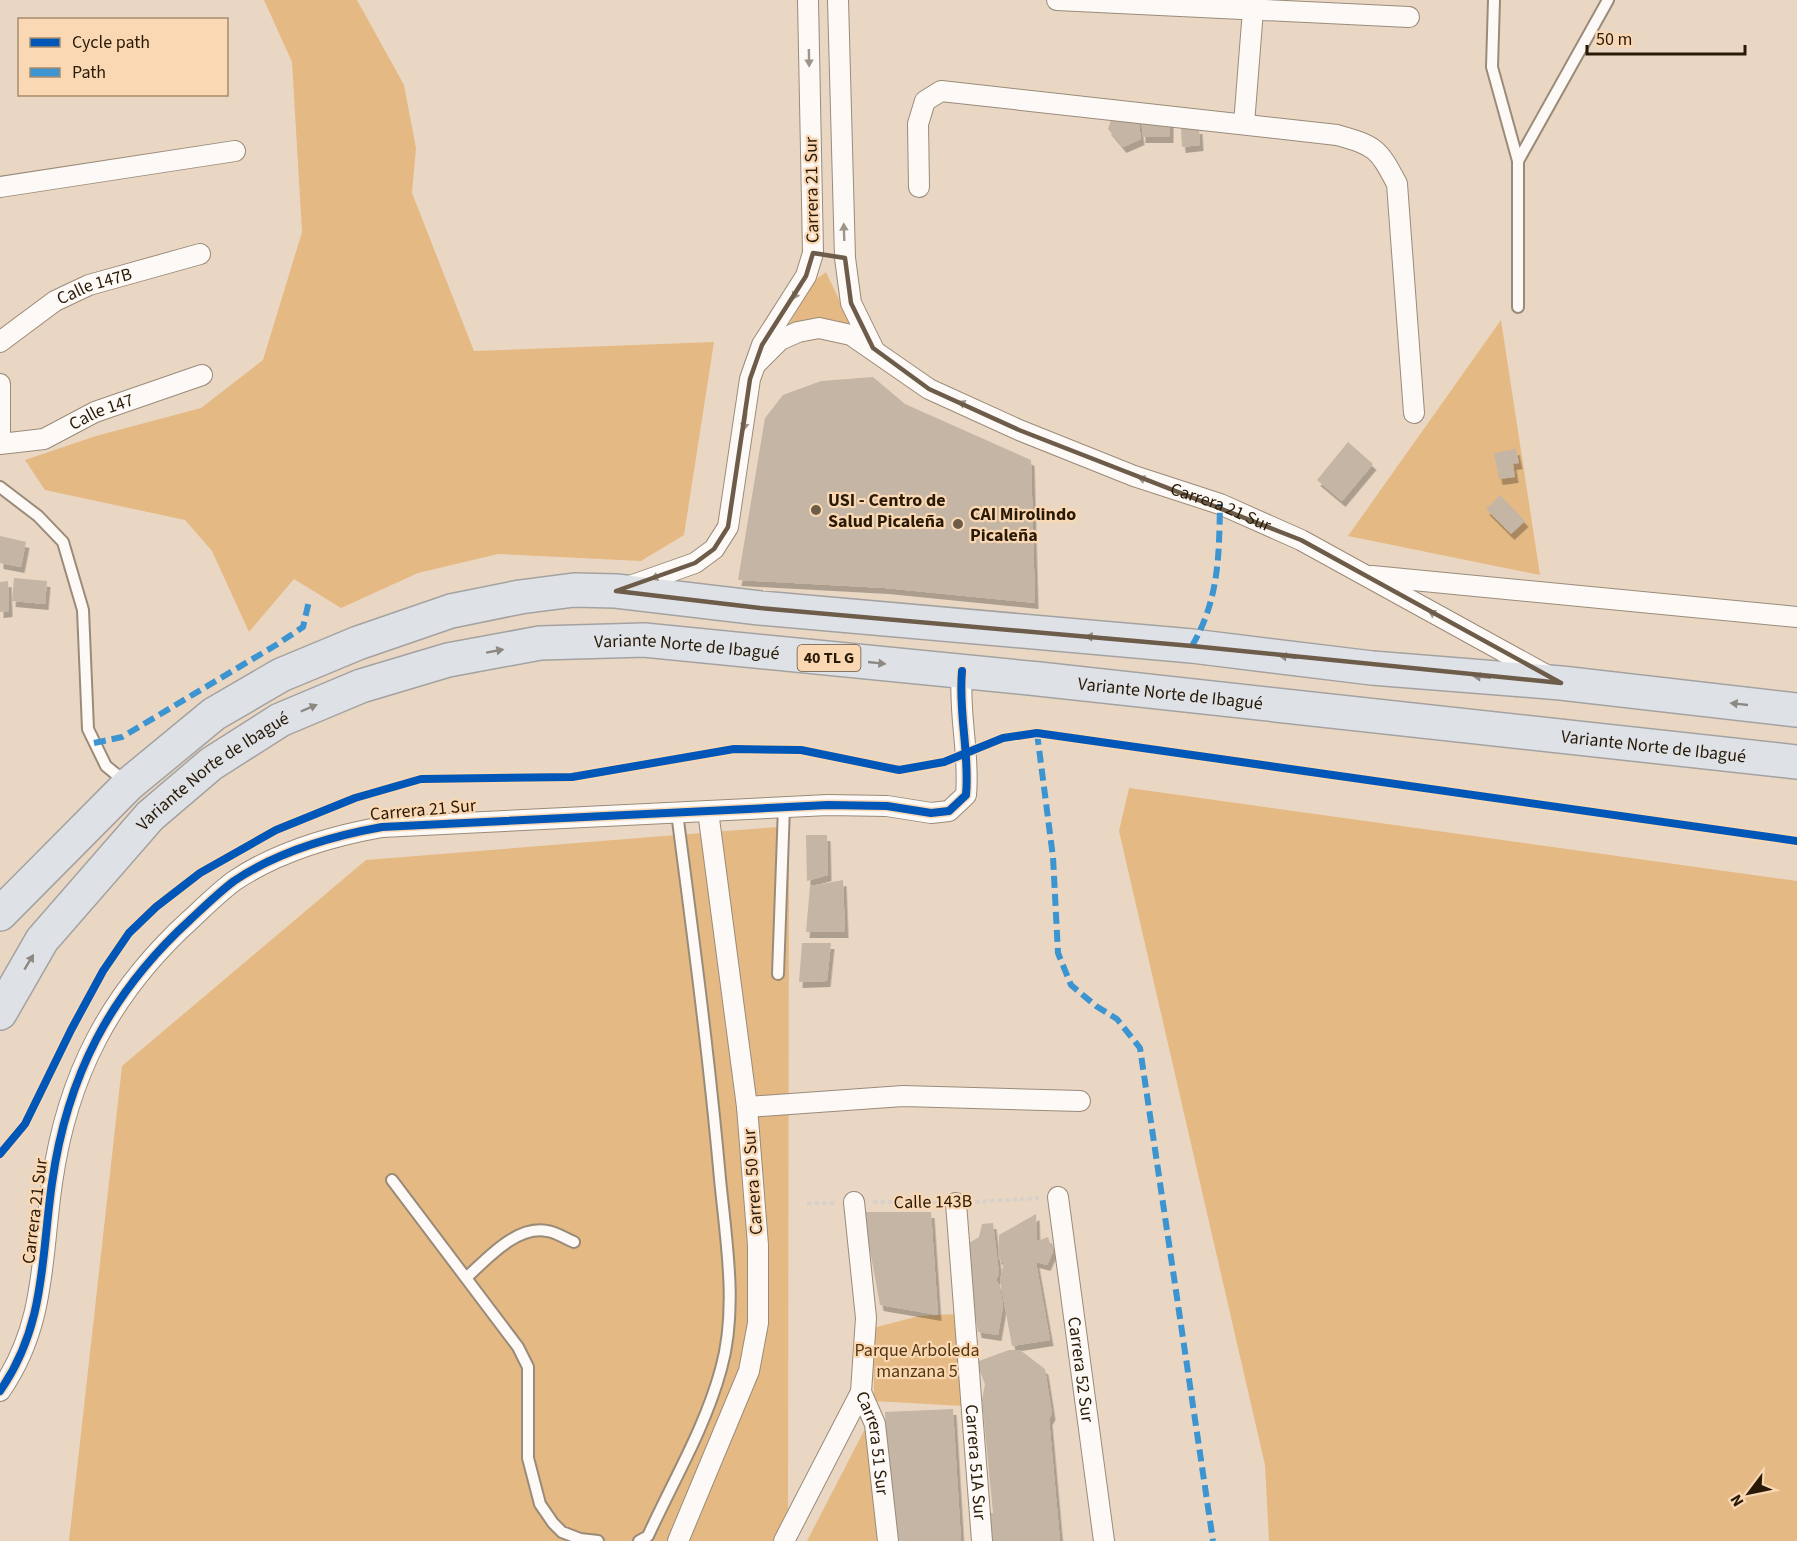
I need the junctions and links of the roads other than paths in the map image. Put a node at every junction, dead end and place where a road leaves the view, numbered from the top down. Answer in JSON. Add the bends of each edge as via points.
{"nodes":[{"id":1,"x":808,"y":0,"type":"edge"},
{"id":2,"x":838,"y":0,"type":"edge"},
{"id":3,"x":1058,"y":0,"type":"edge"},
{"id":4,"x":1494,"y":0,"type":"edge"},
{"id":5,"x":1608,"y":0,"type":"edge"},
{"id":6,"x":1151,"y":2,"type":"edge"},
{"id":7,"x":1253,"y":10,"type":"junction"},
{"id":8,"x":1409,"y":17,"type":"dead end"},
{"id":9,"x":1244,"y":124,"type":"junction"},
{"id":10,"x":235,"y":151,"type":"dead end"},
{"id":11,"x":1518,"y":161,"type":"junction"},
{"id":12,"x":0,"y":187,"type":"edge"},
{"id":13,"x":919,"y":187,"type":"dead end"},
{"id":14,"x":813,"y":253,"type":"junction"},
{"id":15,"x":200,"y":254,"type":"dead end"},
{"id":16,"x":845,"y":258,"type":"junction"},
{"id":17,"x":1518,"y":307,"type":"dead end"},
{"id":18,"x":0,"y":342,"type":"edge"},
{"id":19,"x":873,"y":348,"type":"junction"},
{"id":20,"x":755,"y":364,"type":"junction"},
{"id":21,"x":202,"y":375,"type":"dead end"},
{"id":22,"x":0,"y":384,"type":"edge"},
{"id":23,"x":1414,"y":413,"type":"dead end"},
{"id":24,"x":0,"y":439,"type":"edge"},
{"id":25,"x":0,"y":444,"type":"edge"},
{"id":26,"x":0,"y":487,"type":"edge"},
{"id":27,"x":1364,"y":575,"type":"junction"},
{"id":28,"x":616,"y":591,"type":"junction"},
{"id":29,"x":1797,"y":616,"type":"edge"},
{"id":30,"x":962,"y":671,"type":"junction"},
{"id":31,"x":1561,"y":683,"type":"junction"},
{"id":32,"x":1797,"y":710,"type":"edge"},
{"id":33,"x":1797,"y":762,"type":"edge"},
{"id":34,"x":129,"y":784,"type":"junction"},
{"id":35,"x":784,"y":807,"type":"junction"},
{"id":36,"x":708,"y":811,"type":"junction"},
{"id":37,"x":677,"y":813,"type":"junction"},
{"id":38,"x":0,"y":914,"type":"edge"},
{"id":39,"x":778,"y":975,"type":"dead end"},
{"id":40,"x":0,"y":1013,"type":"edge"},
{"id":41,"x":1080,"y":1101,"type":"dead end"},
{"id":42,"x":747,"y":1107,"type":"junction"},
{"id":43,"x":392,"y":1180,"type":"dead end"},
{"id":44,"x":1058,"y":1197,"type":"road end"},
{"id":45,"x":854,"y":1202,"type":"road end"},
{"id":46,"x":956,"y":1203,"type":"road end"},
{"id":47,"x":574,"y":1242,"type":"dead end"},
{"id":48,"x":466,"y":1278,"type":"junction"},
{"id":49,"x":1,"y":1390,"type":"edge"},
{"id":50,"x":861,"y":1392,"type":"junction"},
{"id":51,"x":598,"y":1541,"type":"edge"},
{"id":52,"x":639,"y":1541,"type":"edge"},
{"id":53,"x":678,"y":1541,"type":"edge"},
{"id":54,"x":784,"y":1541,"type":"edge"},
{"id":55,"x":888,"y":1541,"type":"edge"},
{"id":56,"x":982,"y":1541,"type":"edge"},
{"id":57,"x":1104,"y":1541,"type":"edge"}],
"edges":[{"from":1,"to":14,"type":"street","name":"Carrera 21 Sur","one_way":true},
{"from":16,"to":2,"type":"street","name":"Carrera 21 Sur","one_way":true},
{"from":3,"to":6,"type":"street"},
{"from":4,"to":11,"type":"lane","via":[[1492,67]]},
{"from":5,"to":11,"type":"lane"},
{"from":6,"to":7,"type":"street"},
{"from":7,"to":8,"type":"street"},
{"from":7,"to":9,"type":"street"},
{"from":9,"to":13,"type":"street","via":[[941,91],[925,101],[918,124]]},
{"from":9,"to":23,"type":"street","via":[[1337,135],[1371,145],[1387,165],[1397,184]]},
{"from":10,"to":12,"type":"street"},
{"from":11,"to":17,"type":"lane"},
{"from":14,"to":16,"type":"street"},
{"from":14,"to":20,"type":"street","name":"Carrera 21 Sur","one_way":true,"via":[[806,276],[762,345]]},
{"from":15,"to":18,"type":"street","name":"Calle 147B","via":[[89,285],[55,301]]},
{"from":16,"to":19,"type":"street","name":"Carrera 21 Sur","via":[[851,303]]},
{"from":19,"to":20,"type":"street","name":"Carrera 21 Sur","via":[[851,335],[819,328],[780,340]]},
{"from":27,"to":19,"type":"street","name":"Carrera 21 Sur","one_way":true,"via":[[1301,540],[1220,504],[1134,476],[929,389]]},
{"from":20,"to":28,"type":"street","name":"Carrera 21 Sur","one_way":true,"via":[[728,527],[714,549],[694,563]]},
{"from":21,"to":25,"type":"street","name":"Calle 147","via":[[95,412],[44,439]]},
{"from":22,"to":24,"type":"street"},
{"from":26,"to":34,"type":"lane","via":[[39,516],[63,542],[83,610],[88,729],[106,766]]},
{"from":27,"to":29,"type":"street"},
{"from":31,"to":27,"type":"street","name":"Carrera 21 Sur","one_way":true},
{"from":31,"to":28,"type":"highway","one_way":true,"via":[[1372,668],[1182,645],[760,608]]},
{"from":28,"to":34,"type":"highway","via":[[574,590],[520,597],[451,611],[358,642],[281,675],[214,714]]},
{"from":30,"to":33,"type":"highway","name":"Variante Norte de Ibagué","number":"40 TL G"},
{"from":30,"to":35,"type":"street","name":"Carrera 21 Sur","via":[[960,714],[968,781],[966,795],[958,805],[949,811],[931,813],[887,806]]},
{"from":40,"to":30,"type":"highway","name":"Variante Norte de Ibagué","number":"40 TL G","one_way":true,"via":[[42,940],[150,816],[211,764],[280,720],[361,686],[448,660],[540,643],[644,640]]},
{"from":32,"to":31,"type":"highway","one_way":true},
{"from":34,"to":38,"type":"highway"},
{"from":35,"to":36,"type":"street","name":"Carrera 21 Sur"},
{"from":35,"to":39,"type":"lane"},
{"from":36,"to":37,"type":"street","name":"Carrera 21 Sur"},
{"from":36,"to":42,"type":"street","name":"Carrera 50 Sur"},
{"from":37,"to":49,"type":"street","name":"Carrera 21 Sur","via":[[382,826],[342,834],[270,862],[210,901],[151,958],[111,1010],[79,1075],[62,1126],[39,1305],[18,1365]]},
{"from":37,"to":52,"type":"lane","via":[[711,1070],[729,1325],[721,1369],[696,1438],[648,1536]]},
{"from":41,"to":42,"type":"street","via":[[903,1096]]},
{"from":42,"to":53,"type":"street","name":"Carrera 50 Sur","via":[[758,1245],[758,1323],[749,1371]]},
{"from":43,"to":48,"type":"lane"},
{"from":44,"to":57,"type":"street","name":"Carrera 52 Sur"},
{"from":45,"to":50,"type":"street","name":"Carrera 51 Sur","via":[[866,1318]]},
{"from":46,"to":56,"type":"street","name":"Carrera 51A Sur"},
{"from":47,"to":48,"type":"lane","via":[[546,1230],[525,1233],[498,1249]]},
{"from":48,"to":51,"type":"lane","via":[[518,1347],[528,1367],[528,1458],[540,1504],[562,1532]]},
{"from":50,"to":54,"type":"street"},
{"from":50,"to":55,"type":"street","name":"Carrera 51 Sur","via":[[875,1424]]}]}
